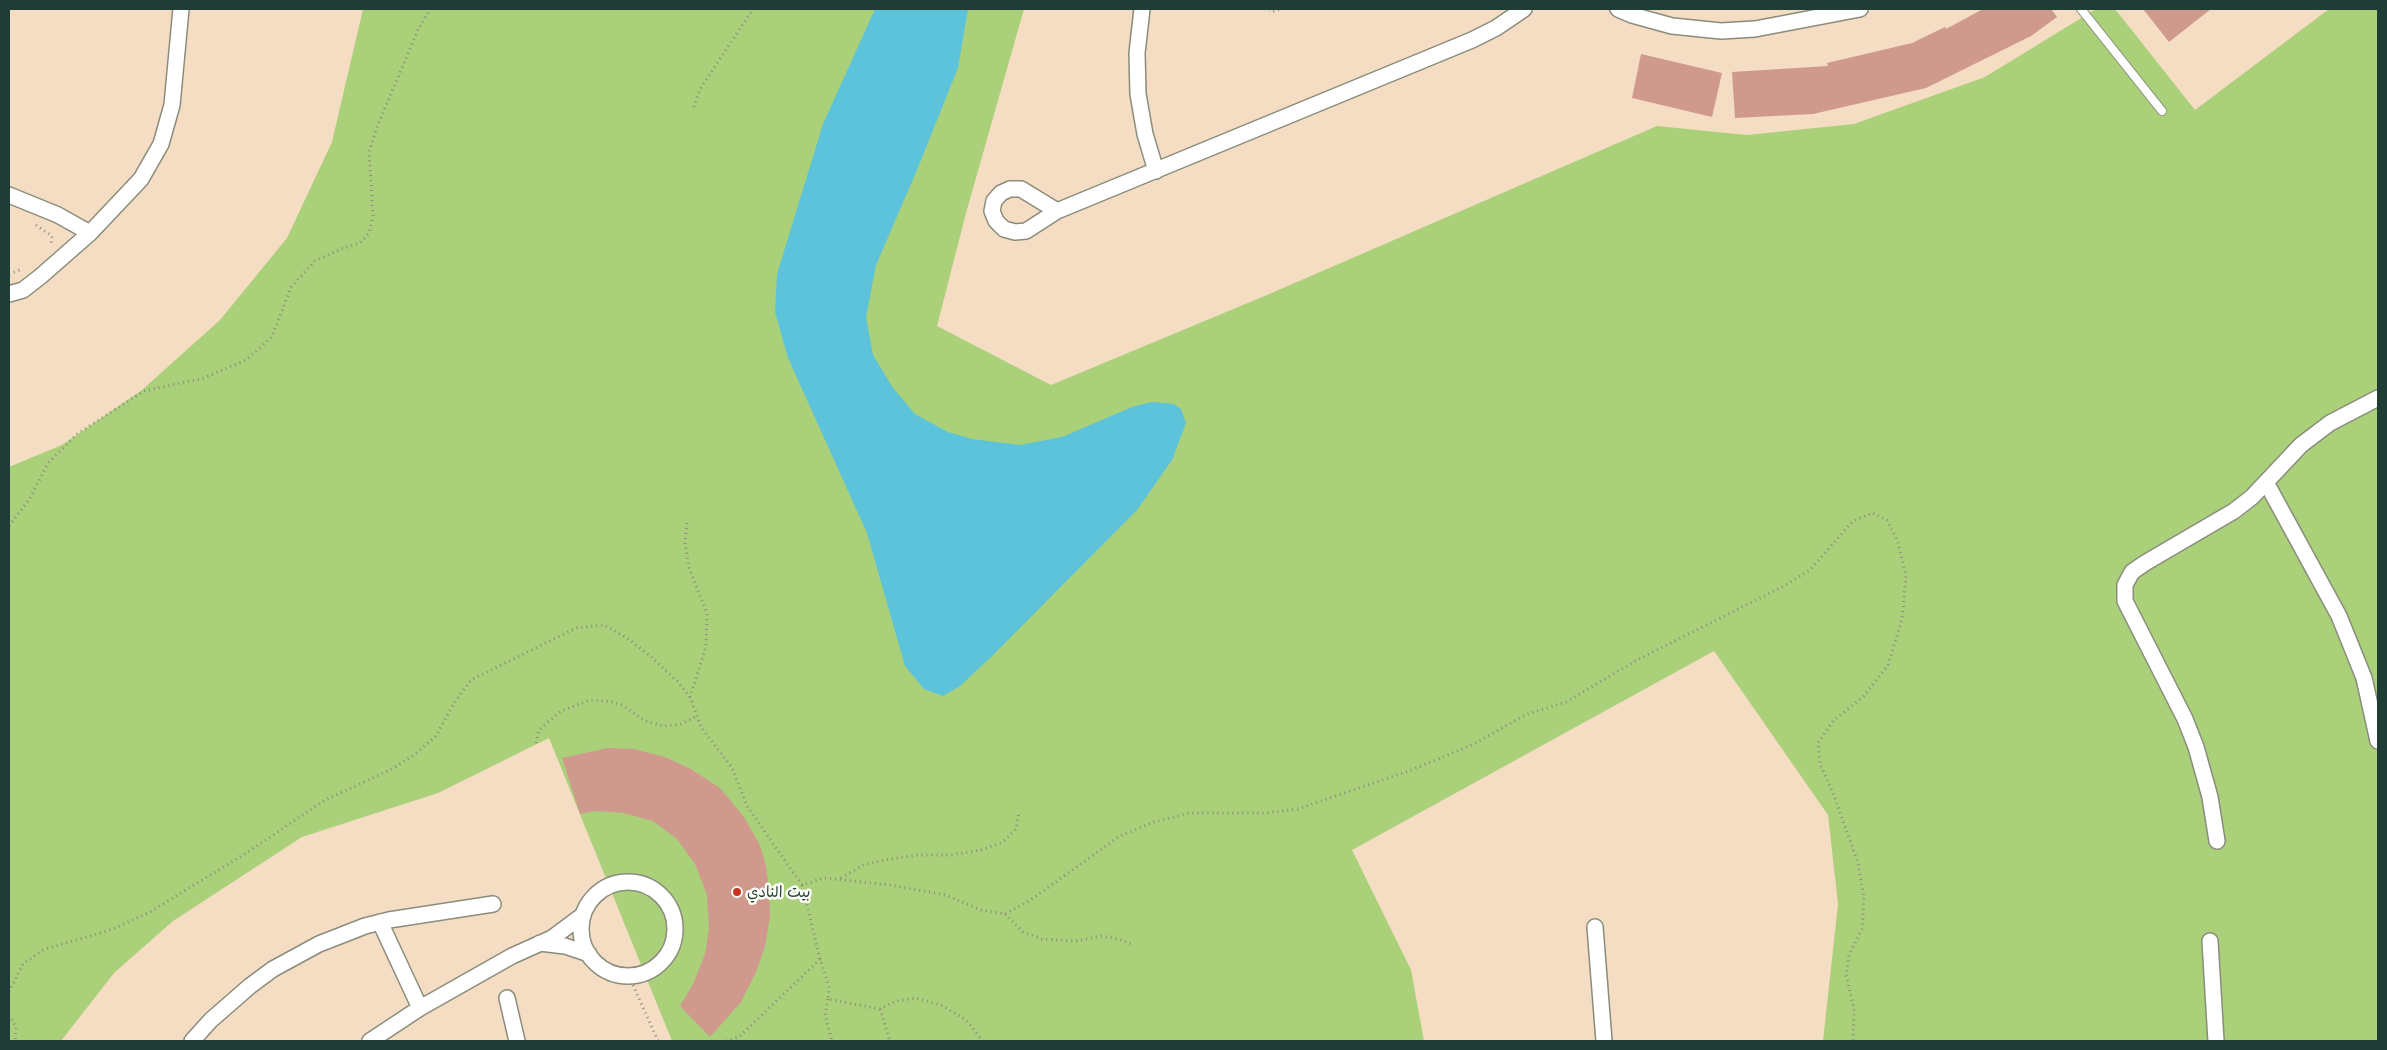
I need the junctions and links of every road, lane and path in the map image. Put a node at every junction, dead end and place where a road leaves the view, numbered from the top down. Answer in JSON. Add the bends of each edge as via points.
{"nodes":[{"id":1,"x":181,"y":9,"type":"edge"},
{"id":2,"x":430,"y":9,"type":"edge"},
{"id":3,"x":753,"y":9,"type":"edge"},
{"id":4,"x":1142,"y":9,"type":"edge"},
{"id":5,"x":1270,"y":9,"type":"edge"},
{"id":6,"x":1280,"y":9,"type":"edge"},
{"id":7,"x":1524,"y":9,"type":"edge"},
{"id":8,"x":1618,"y":9,"type":"edge"},
{"id":9,"x":1860,"y":9,"type":"edge"},
{"id":10,"x":2081,"y":9,"type":"edge"},
{"id":11,"x":1802,"y":14,"type":"edge"},
{"id":12,"x":1786,"y":15,"type":"edge"},
{"id":13,"x":694,"y":107,"type":"dead end"},
{"id":14,"x":2162,"y":111,"type":"dead end"},
{"id":15,"x":1156,"y":171,"type":"junction"},
{"id":16,"x":9,"y":195,"type":"edge"},
{"id":17,"x":1058,"y":211,"type":"dead end"},
{"id":18,"x":32,"y":223,"type":"dead end"},
{"id":19,"x":90,"y":233,"type":"junction"},
{"id":20,"x":50,"y":250,"type":"dead end"},
{"id":21,"x":27,"y":266,"type":"dead end"},
{"id":22,"x":9,"y":274,"type":"edge"},
{"id":23,"x":9,"y":294,"type":"edge"},
{"id":24,"x":2378,"y":398,"type":"edge"},
{"id":25,"x":2267,"y":484,"type":"junction"},
{"id":26,"x":687,"y":523,"type":"dead end"},
{"id":27,"x":9,"y":526,"type":"edge"},
{"id":28,"x":690,"y":697,"type":"junction"},
{"id":29,"x":697,"y":716,"type":"junction"},
{"id":30,"x":2378,"y":741,"type":"edge"},
{"id":31,"x":536,"y":743,"type":"dead end"},
{"id":32,"x":1019,"y":812,"type":"dead end"},
{"id":33,"x":2217,"y":841,"type":"dead end"},
{"id":34,"x":839,"y":879,"type":"junction"},
{"id":35,"x":802,"y":885,"type":"junction"},
{"id":36,"x":492,"y":904,"type":"dead end"},
{"id":37,"x":1004,"y":914,"type":"junction"},
{"id":38,"x":583,"y":915,"type":"junction"},
{"id":39,"x":380,"y":922,"type":"junction"},
{"id":40,"x":1595,"y":927,"type":"dead end"},
{"id":41,"x":2210,"y":941,"type":"dead end"},
{"id":42,"x":540,"y":944,"type":"junction"},
{"id":43,"x":1134,"y":946,"type":"dead end"},
{"id":44,"x":589,"y":954,"type":"junction"},
{"id":45,"x":820,"y":959,"type":"junction"},
{"id":46,"x":628,"y":976,"type":"junction"},
{"id":47,"x":9,"y":992,"type":"edge"},
{"id":48,"x":507,"y":998,"type":"dead end"},
{"id":49,"x":828,"y":999,"type":"junction"},
{"id":50,"x":420,"y":1008,"type":"junction"},
{"id":51,"x":880,"y":1009,"type":"junction"},
{"id":52,"x":9,"y":1015,"type":"edge"},
{"id":53,"x":15,"y":1041,"type":"edge"},
{"id":54,"x":192,"y":1041,"type":"edge"},
{"id":55,"x":370,"y":1041,"type":"edge"},
{"id":56,"x":517,"y":1041,"type":"edge"},
{"id":57,"x":658,"y":1041,"type":"edge"},
{"id":58,"x":726,"y":1041,"type":"edge"},
{"id":59,"x":832,"y":1041,"type":"edge"},
{"id":60,"x":890,"y":1041,"type":"edge"},
{"id":61,"x":983,"y":1041,"type":"edge"},
{"id":62,"x":1604,"y":1041,"type":"edge"},
{"id":63,"x":1852,"y":1041,"type":"edge"},
{"id":64,"x":2216,"y":1041,"type":"edge"}],
"edges":[{"from":1,"to":19,"type":"street","via":[[172,105],[161,144],[141,179]]},
{"from":2,"to":27,"type":"path","via":[[418,30],[369,152],[373,216],[368,234],[360,243],[315,261],[291,287],[272,337],[246,360],[204,378],[144,391],[77,434],[48,463],[30,498]]},
{"from":3,"to":13,"type":"path","via":[[700,89]]},
{"from":4,"to":15,"type":"street","via":[[1137,53],[1138,94]]},
{"from":5,"to":6,"type":"path","via":[[1272,12]]},
{"from":7,"to":15,"type":"street","via":[[1472,40]]},
{"from":8,"to":12,"type":"street","via":[[1672,26],[1721,31],[1755,29]]},
{"from":9,"to":11,"type":"street"},
{"from":10,"to":14,"type":"lane"},
{"from":11,"to":12,"type":"street"},
{"from":15,"to":17,"type":"street"},
{"from":16,"to":19,"type":"street","via":[[58,215]]},
{"from":18,"to":20,"type":"path","via":[[52,236]]},
{"from":19,"to":23,"type":"street","via":[[23,290]]},
{"from":21,"to":22,"type":"path"},
{"from":24,"to":25,"type":"street","via":[[2330,423],[2302,445]]},
{"from":25,"to":30,"type":"street","via":[[2340,616],[2364,678]]},
{"from":25,"to":33,"type":"street","via":[[2234,511],[2132,572],[2125,586],[2125,601],[2196,747],[2210,797]]},
{"from":26,"to":28,"type":"path","via":[[685,543],[689,568],[707,613],[706,647]]},
{"from":28,"to":29,"type":"path"},
{"from":28,"to":47,"type":"path","via":[[628,638],[604,625],[576,628],[472,680],[454,703],[436,736],[392,769],[326,800],[150,912],[112,930],[43,950],[23,964]]},
{"from":29,"to":31,"type":"path","via":[[681,724],[663,726],[622,705],[590,700],[561,711],[539,730]]},
{"from":29,"to":35,"type":"path","via":[[701,727],[732,768],[747,806]]},
{"from":32,"to":34,"type":"path","via":[[1016,829],[1003,842],[958,854],[917,855],[863,865]]},
{"from":34,"to":35,"type":"path","via":[[824,878]]},
{"from":34,"to":37,"type":"path","via":[[945,895],[981,910]]},
{"from":35,"to":45,"type":"path"},
{"from":36,"to":39,"type":"street"},
{"from":37,"to":43,"type":"path","via":[[1023,932],[1042,939],[1076,941],[1101,936]]},
{"from":37,"to":63,"type":"path","via":[[1029,901],[1120,836],[1154,822],[1189,813],[1265,813],[1298,809],[1414,769],[1474,744],[1525,715],[1566,702],[1638,660],[1810,570],[1854,521],[1872,513],[1887,520],[1898,542],[1906,576],[1902,619],[1888,665],[1864,696],[1833,721],[1818,743],[1820,764],[1858,863],[1864,898],[1862,929],[1849,955],[1846,975],[1854,1008]]},
{"from":38,"to":42,"type":"street"},
{"from":38,"to":44,"type":"street","via":[[581,931]]},
{"from":38,"to":46,"type":"street","via":[[602,890],[623,882],[654,890],[669,906],[674,921],[674,937],[666,957],[650,971]]},
{"from":39,"to":50,"type":"street"},
{"from":39,"to":54,"type":"street","via":[[327,941],[273,970],[229,1004]]},
{"from":40,"to":62,"type":"street"},
{"from":41,"to":64,"type":"street"},
{"from":42,"to":44,"type":"street","via":[[565,946]]},
{"from":42,"to":50,"type":"street","via":[[512,956]]},
{"from":44,"to":46,"type":"street","via":[[606,970]]},
{"from":45,"to":49,"type":"path","via":[[829,987]]},
{"from":45,"to":58,"type":"path","via":[[739,1037]]},
{"from":46,"to":57,"type":"path"},
{"from":48,"to":56,"type":"street"},
{"from":49,"to":51,"type":"path"},
{"from":49,"to":59,"type":"path","via":[[825,1015]]},
{"from":50,"to":55,"type":"street"},
{"from":51,"to":60,"type":"path"},
{"from":51,"to":61,"type":"path","via":[[896,1001],[916,998],[941,1005],[966,1020]]},
{"from":52,"to":53,"type":"path","via":[[16,1027]]}]}
